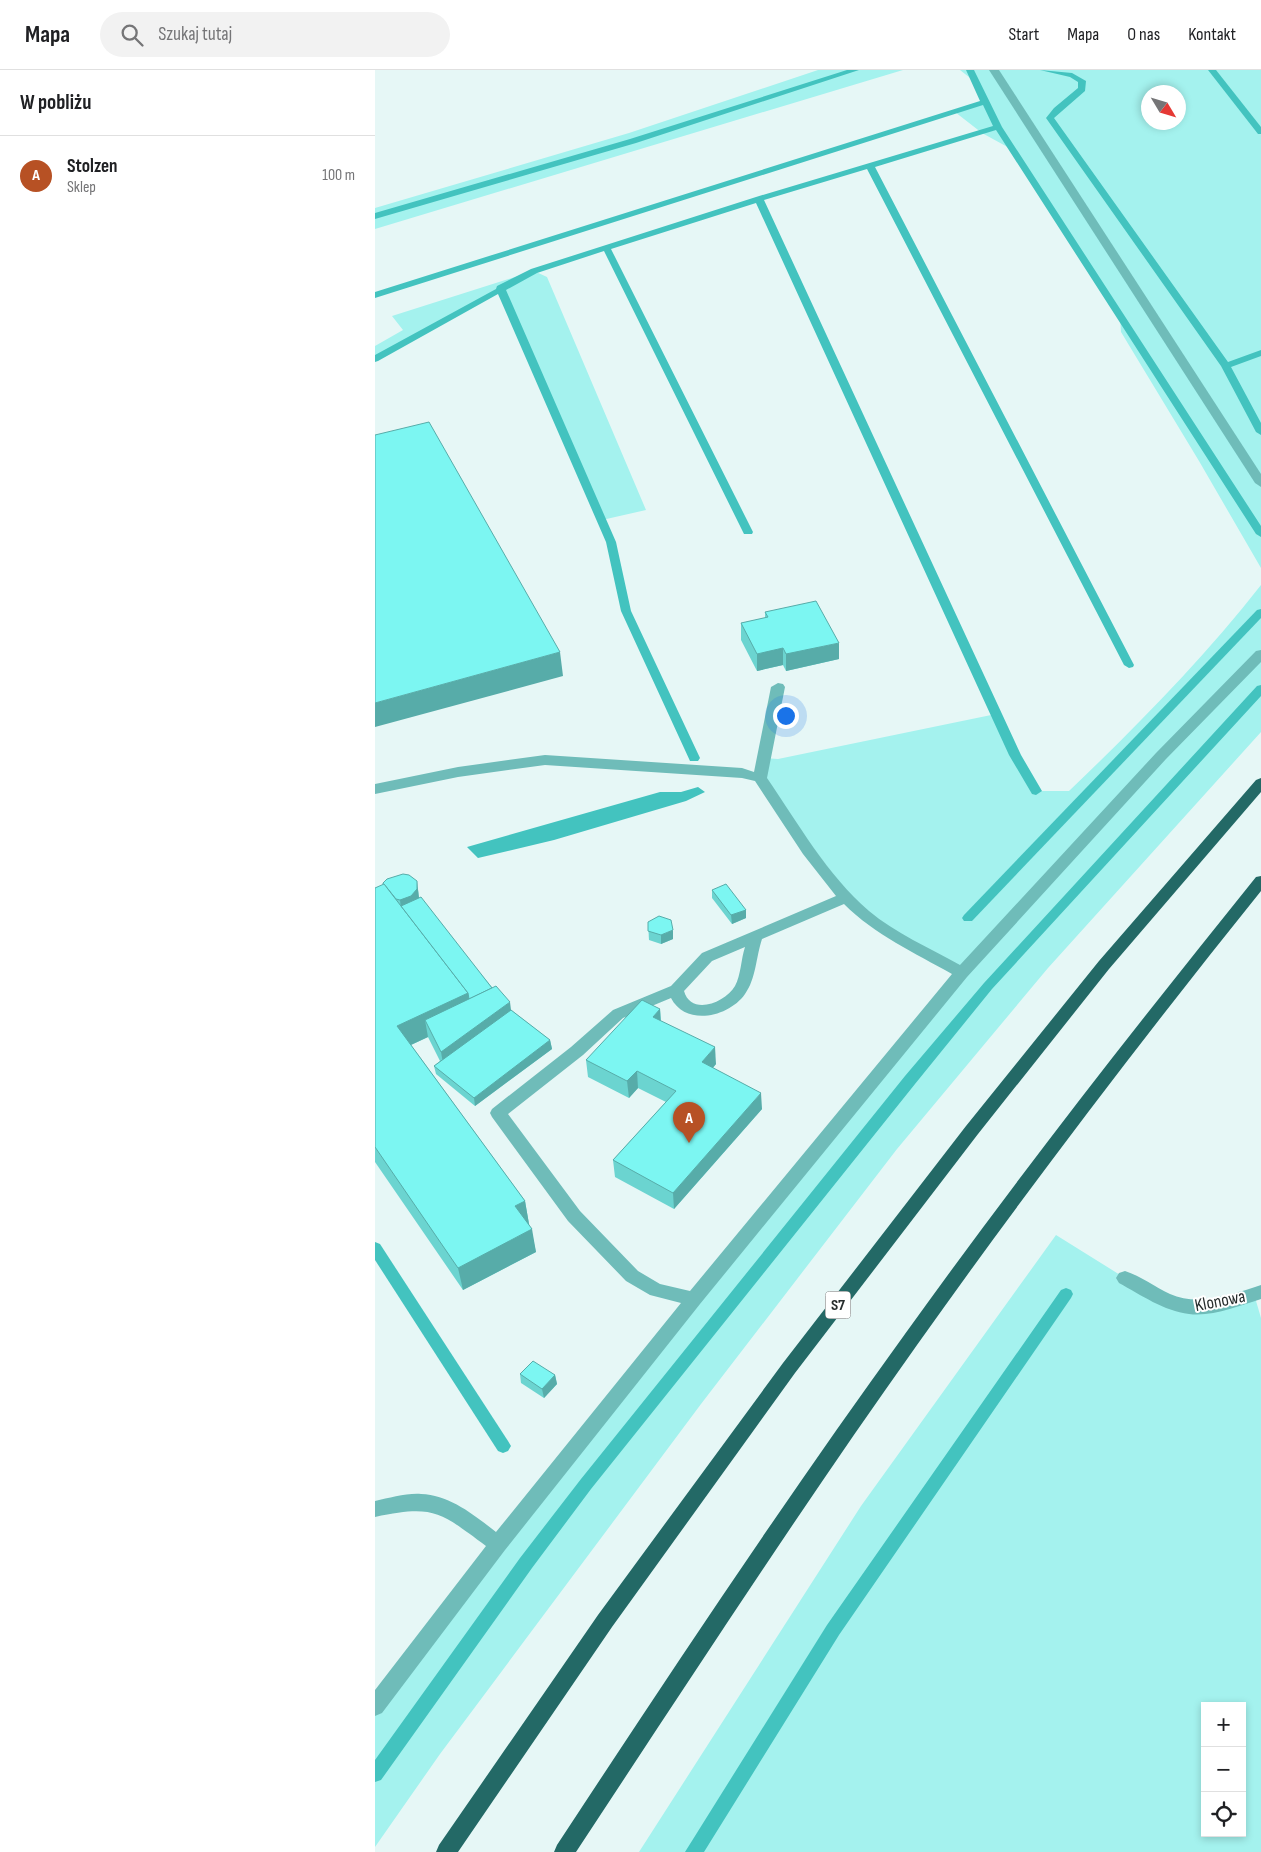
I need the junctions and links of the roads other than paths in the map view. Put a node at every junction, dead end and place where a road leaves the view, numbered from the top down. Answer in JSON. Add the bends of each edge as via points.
{"nodes":[{"id":1,"x":994,"y":70,"type":"edge"},
{"id":2,"x":1261,"y":483,"type":"edge"},
{"id":3,"x":1261,"y":654,"type":"edge"},
{"id":4,"x":779,"y":687,"type":"dead end"},
{"id":5,"x":760,"y":778,"type":"junction"},
{"id":6,"x":1261,"y":782,"type":"edge"},
{"id":7,"x":375,"y":789,"type":"edge"},
{"id":8,"x":1261,"y":881,"type":"edge"},
{"id":9,"x":846,"y":897,"type":"junction"},
{"id":10,"x":756,"y":935,"type":"junction"},
{"id":11,"x":962,"y":973,"type":"junction"},
{"id":12,"x":676,"y":990,"type":"junction"},
{"id":13,"x":1125,"y":1278,"type":"dead end"},
{"id":14,"x":1259,"y":1295,"type":"edge"},
{"id":15,"x":694,"y":1299,"type":"junction"},
{"id":16,"x":375,"y":1509,"type":"edge"},
{"id":17,"x":498,"y":1544,"type":"junction"},
{"id":18,"x":375,"y":1706,"type":"edge"},
{"id":19,"x":446,"y":1852,"type":"edge"},
{"id":20,"x":564,"y":1852,"type":"edge"}],
"edges":[{"from":1,"to":2,"type":"street"},
{"from":3,"to":11,"type":"street","via":[[1161,756]]},
{"from":4,"to":5,"type":"street"},
{"from":5,"to":7,"type":"street","via":[[742,773],[545,760],[458,772]]},
{"from":5,"to":9,"type":"street","via":[[808,850]]},
{"from":6,"to":19,"type":"highway","number":"S7","via":[[1098,973],[971,1130],[795,1360],[605,1621]]},
{"from":8,"to":20,"type":"highway","via":[[1168,996],[1040,1164],[863,1407]]},
{"from":9,"to":10,"type":"street"},
{"from":9,"to":11,"type":"street","via":[[886,930]]},
{"from":10,"to":12,"type":"street","via":[[707,957]]},
{"from":10,"to":12,"type":"street","via":[[747,963],[746,979],[727,1002],[701,1011],[680,1002]]},
{"from":11,"to":15,"type":"street"},
{"from":12,"to":15,"type":"street","via":[[618,1014],[498,1113],[574,1216],[632,1276],[656,1290]]},
{"from":13,"to":14,"type":"street","name":"Klonowa","via":[[1160,1298],[1191,1308]]},
{"from":15,"to":17,"type":"street"},
{"from":16,"to":17,"type":"street","via":[[423,1502],[441,1506]]},
{"from":17,"to":18,"type":"street"}]}
